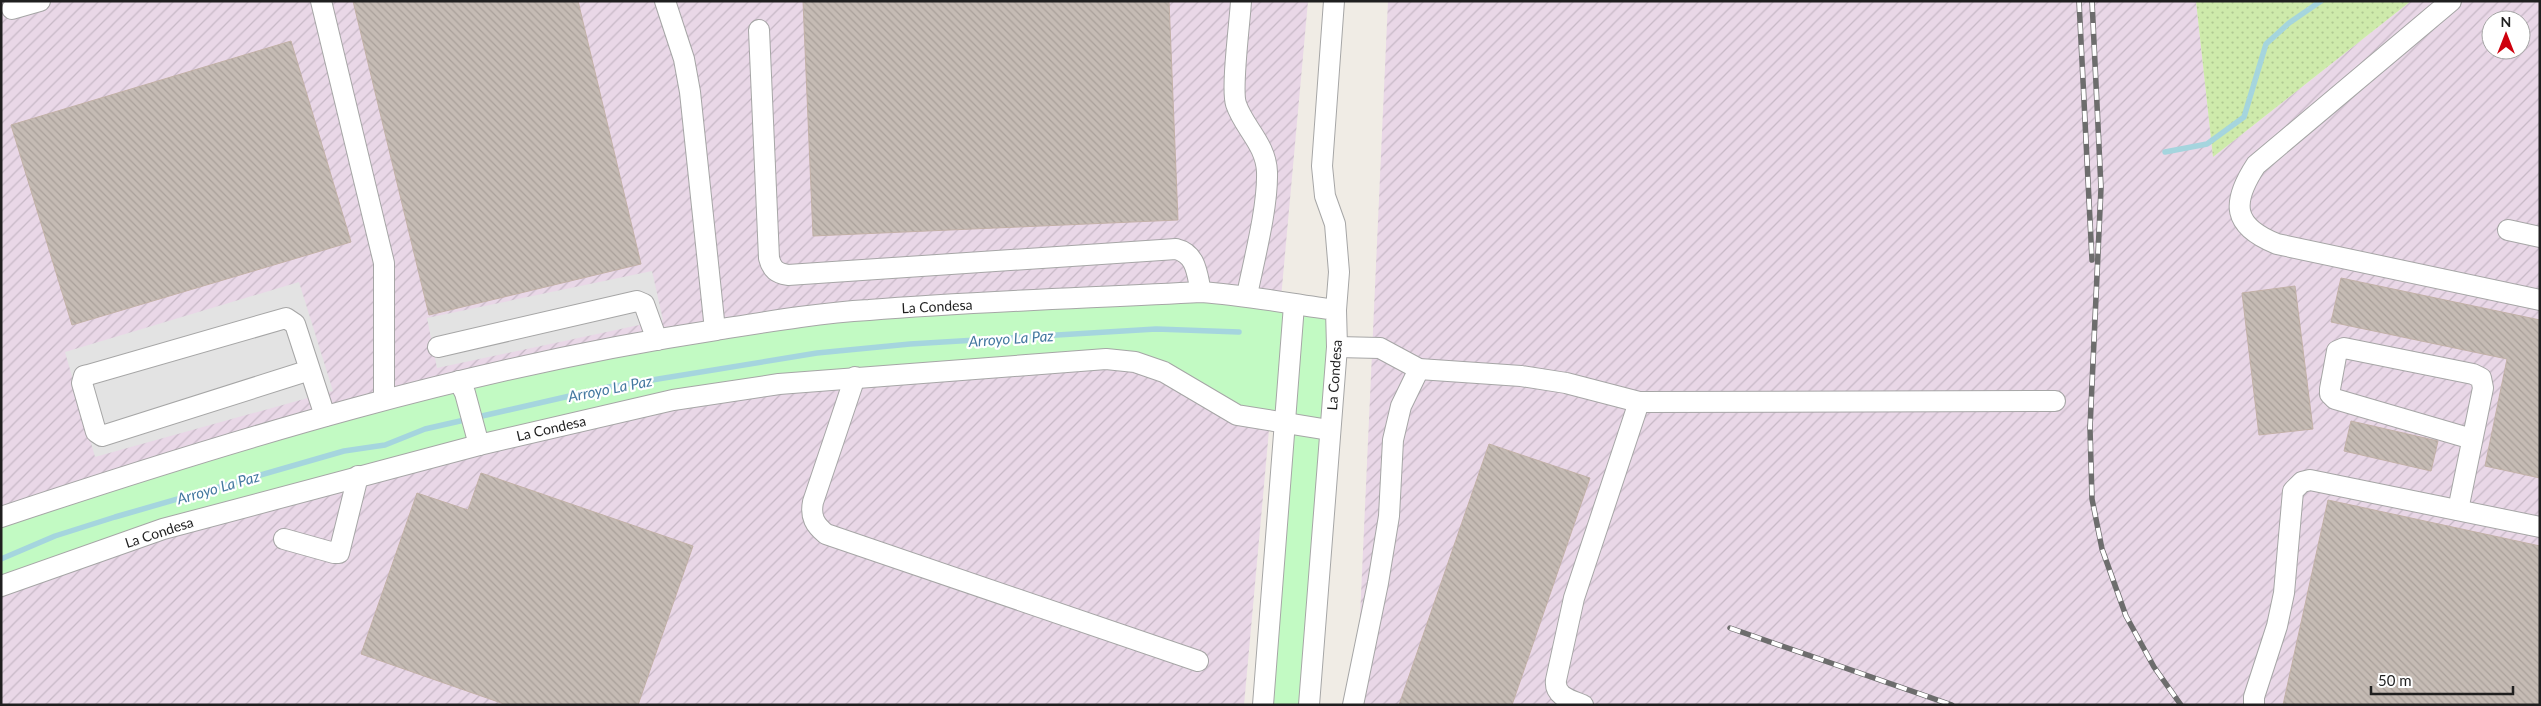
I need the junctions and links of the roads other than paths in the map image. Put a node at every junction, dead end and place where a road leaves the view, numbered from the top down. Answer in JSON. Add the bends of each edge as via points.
{"nodes":[{"id":1,"x":40,"y":1,"type":"edge"},
{"id":2,"x":321,"y":1,"type":"edge"},
{"id":3,"x":665,"y":1,"type":"edge"},
{"id":4,"x":1242,"y":1,"type":"edge"},
{"id":5,"x":1334,"y":1,"type":"edge"},
{"id":6,"x":2451,"y":1,"type":"edge"},
{"id":7,"x":12,"y":9,"type":"dead end"},
{"id":8,"x":758,"y":30,"type":"dead end"},
{"id":9,"x":2508,"y":230,"type":"dead end"},
{"id":10,"x":2540,"y":238,"type":"edge"},
{"id":11,"x":1201,"y":292,"type":"junction"},
{"id":12,"x":1247,"y":295,"type":"junction"},
{"id":13,"x":2540,"y":300,"type":"edge"},
{"id":14,"x":1294,"y":305,"type":"junction"},
{"id":15,"x":1336,"y":310,"type":"junction"},
{"id":16,"x":716,"y":330,"type":"junction"},
{"id":17,"x":657,"y":340,"type":"junction"},
{"id":18,"x":438,"y":347,"type":"dead end"},
{"id":19,"x":1337,"y":347,"type":"junction"},
{"id":20,"x":1419,"y":369,"type":"junction"},
{"id":21,"x":310,"y":370,"type":"junction"},
{"id":22,"x":855,"y":377,"type":"junction"},
{"id":23,"x":462,"y":387,"type":"junction"},
{"id":24,"x":384,"y":399,"type":"junction"},
{"id":25,"x":2055,"y":401,"type":"dead end"},
{"id":26,"x":1639,"y":402,"type":"junction"},
{"id":27,"x":325,"y":416,"type":"junction"},
{"id":28,"x":1285,"y":425,"type":"junction"},
{"id":29,"x":1330,"y":430,"type":"junction"},
{"id":30,"x":477,"y":437,"type":"junction"},
{"id":31,"x":2472,"y":440,"type":"junction"},
{"id":32,"x":358,"y":476,"type":"junction"},
{"id":33,"x":2458,"y":510,"type":"junction"},
{"id":34,"x":1,"y":517,"type":"edge"},
{"id":35,"x":2540,"y":527,"type":"edge"},
{"id":36,"x":284,"y":539,"type":"dead end"},
{"id":37,"x":1,"y":586,"type":"edge"},
{"id":38,"x":1198,"y":662,"type":"dead end"},
{"id":39,"x":1263,"y":705,"type":"edge"},
{"id":40,"x":1309,"y":705,"type":"edge"},
{"id":41,"x":1352,"y":705,"type":"edge"},
{"id":42,"x":1583,"y":705,"type":"edge"},
{"id":43,"x":2254,"y":705,"type":"edge"}],
"edges":[{"from":1,"to":7,"type":"street"},
{"from":2,"to":24,"type":"street","via":[[384,263]]},
{"from":3,"to":16,"type":"street","via":[[684,58],[690,92]]},
{"from":4,"to":12,"type":"street","via":[[1235,102],[1257,137],[1267,171]]},
{"from":5,"to":15,"type":"street","via":[[1322,166],[1325,196],[1335,224],[1339,272]]},
{"from":6,"to":13,"type":"street","via":[[2256,165],[2244,184],[2241,216],[2245,225],[2259,237],[2276,244]]},
{"from":8,"to":11,"type":"street","via":[[768,258],[778,273],[788,276],[1176,250],[1184,251],[1194,263]]},
{"from":9,"to":10,"type":"street"},
{"from":11,"to":12,"type":"street","name":"La Condesa"},
{"from":11,"to":16,"type":"street","name":"La Condesa","via":[[866,310]]},
{"from":12,"to":14,"type":"street","name":"La Condesa"},
{"from":14,"to":15,"type":"street","name":"La Condesa"},
{"from":14,"to":28,"type":"street"},
{"from":15,"to":19,"type":"street","name":"La Condesa"},
{"from":16,"to":17,"type":"street","name":"La Condesa"},
{"from":17,"to":18,"type":"street","via":[[644,304],[637,301]]},
{"from":17,"to":23,"type":"street","name":"La Condesa"},
{"from":19,"to":20,"type":"street","via":[[1380,348]]},
{"from":19,"to":29,"type":"street","name":"La Condesa"},
{"from":20,"to":26,"type":"street","via":[[1520,376],[1566,383]]},
{"from":20,"to":41,"type":"street","via":[[1401,406],[1393,440],[1389,516]]},
{"from":21,"to":21,"type":"street","via":[[295,324],[286,318],[84,376],[82,383],[96,432],[102,436]]},
{"from":21,"to":27,"type":"street"},
{"from":22,"to":28,"type":"street","name":"La Condesa","via":[[1106,359],[1135,362],[1164,372],[1237,415]]},
{"from":22,"to":30,"type":"street","name":"La Condesa","via":[[779,384],[673,400]]},
{"from":22,"to":38,"type":"street","via":[[813,502],[811,510],[817,527],[826,534]]},
{"from":23,"to":24,"type":"street","name":"La Condesa"},
{"from":23,"to":30,"type":"street"},
{"from":24,"to":27,"type":"street","name":"La Condesa"},
{"from":25,"to":26,"type":"street"},
{"from":26,"to":42,"type":"street","via":[[1574,598],[1556,680],[1558,692]]},
{"from":27,"to":34,"type":"street","name":"La Condesa"},
{"from":28,"to":29,"type":"street","name":"La Condesa"},
{"from":28,"to":39,"type":"street"},
{"from":29,"to":40,"type":"street"},
{"from":30,"to":32,"type":"street","name":"La Condesa"},
{"from":31,"to":31,"type":"street","via":[[2482,388],[2478,375],[2344,348],[2337,351],[2330,389],[2335,399]]},
{"from":31,"to":33,"type":"street"},
{"from":32,"to":36,"type":"street","via":[[339,553]]},
{"from":32,"to":37,"type":"street","name":"La Condesa","via":[[163,529]]},
{"from":33,"to":35,"type":"street"},
{"from":33,"to":43,"type":"street","via":[[2310,480],[2297,486],[2284,593]]}]}
